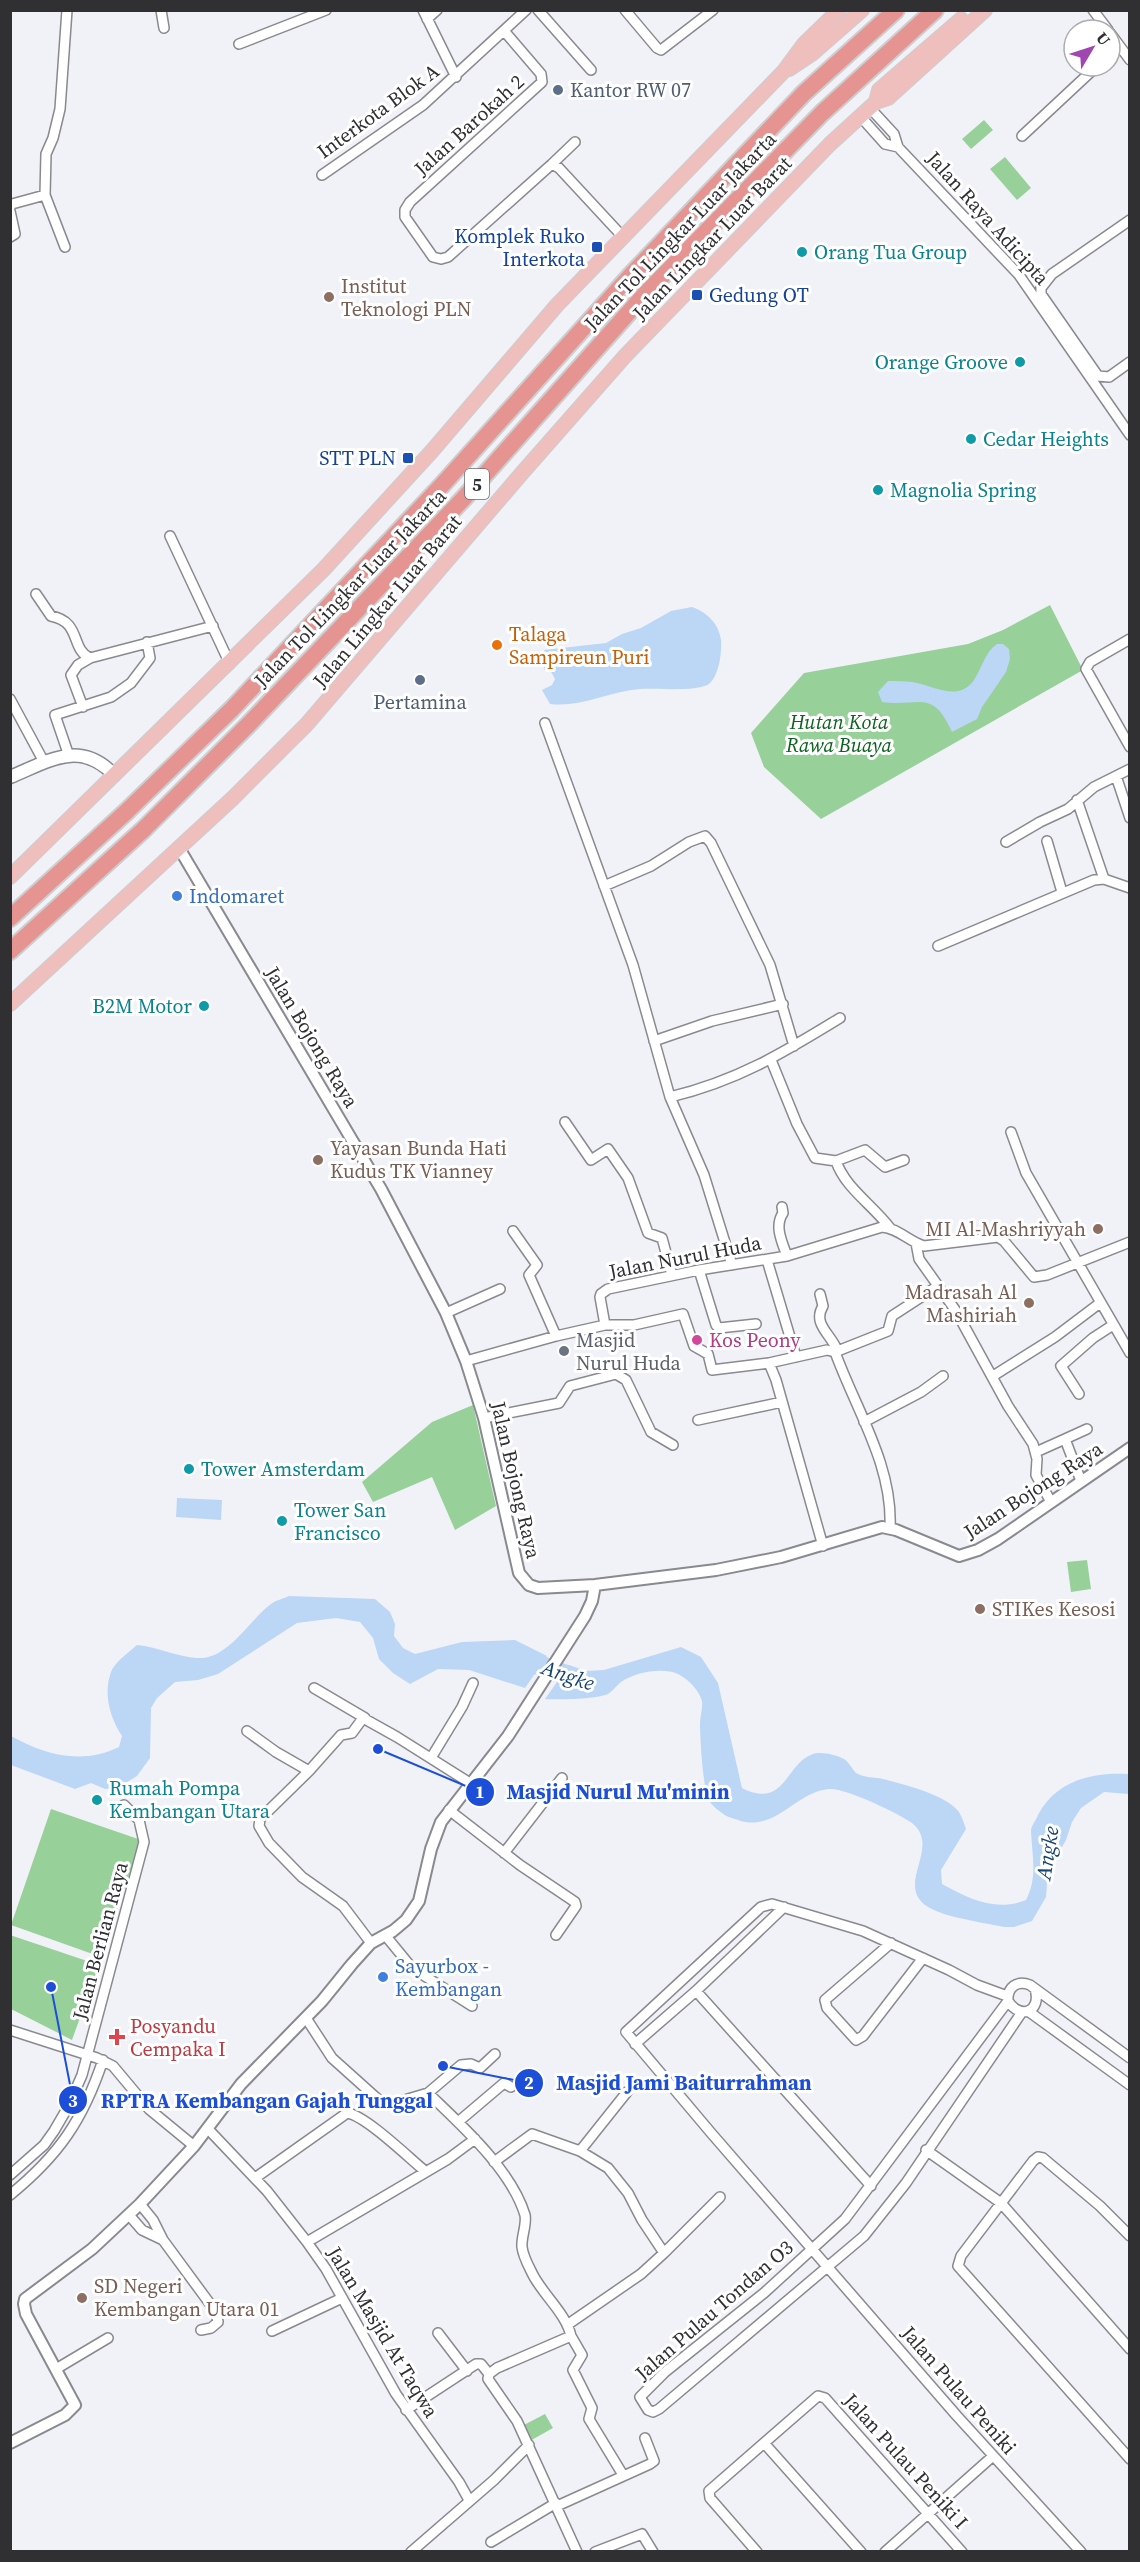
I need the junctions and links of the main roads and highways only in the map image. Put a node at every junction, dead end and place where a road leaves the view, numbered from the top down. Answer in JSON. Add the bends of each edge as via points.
{"nodes":[{"id":1,"x":839,"y":10,"type":"edge"},
{"id":2,"x":862,"y":10,"type":"edge"},
{"id":3,"x":896,"y":10,"type":"edge"},
{"id":4,"x":935,"y":10,"type":"edge"},
{"id":5,"x":971,"y":10,"type":"edge"},
{"id":6,"x":985,"y":10,"type":"edge"},
{"id":7,"x":784,"y":71,"type":"junction"},
{"id":8,"x":869,"y":109,"type":"junction"},
{"id":9,"x":114,"y":775,"type":"junction"},
{"id":10,"x":10,"y":777,"type":"edge"},
{"id":11,"x":10,"y":877,"type":"edge"},
{"id":12,"x":10,"y":918,"type":"edge"},
{"id":13,"x":10,"y":951,"type":"edge"},
{"id":14,"x":10,"y":1004,"type":"edge"}],
"edges":[{"from":1,"to":7,"type":"main road","via":[[804,44]]},
{"from":2,"to":7,"type":"main road","via":[[813,53]]},
{"from":3,"to":12,"type":"highway","name":"Jalan Tol Lingkar Luar Jakarta","number":"5","via":[[804,93],[648,257],[444,484],[232,709]]},
{"from":4,"to":13,"type":"highway","name":"Jalan Tol Lingkar Luar Jakarta","number":"5","via":[[822,113],[645,294],[464,498],[249,724],[143,830]]},
{"from":5,"to":8,"type":"main road","via":[[879,90]]},
{"from":6,"to":8,"type":"main road","name":"Jalan Lingkar Luar Barat","via":[[888,98]]},
{"from":7,"to":9,"type":"main road","via":[[557,305],[344,548]]},
{"from":8,"to":14,"type":"main road","name":"Jalan Lingkar Luar Barat","via":[[830,144],[625,356],[307,724]]},
{"from":9,"to":10,"type":"main road","via":[[96,759],[69,756]]},
{"from":9,"to":11,"type":"main road"}]}
